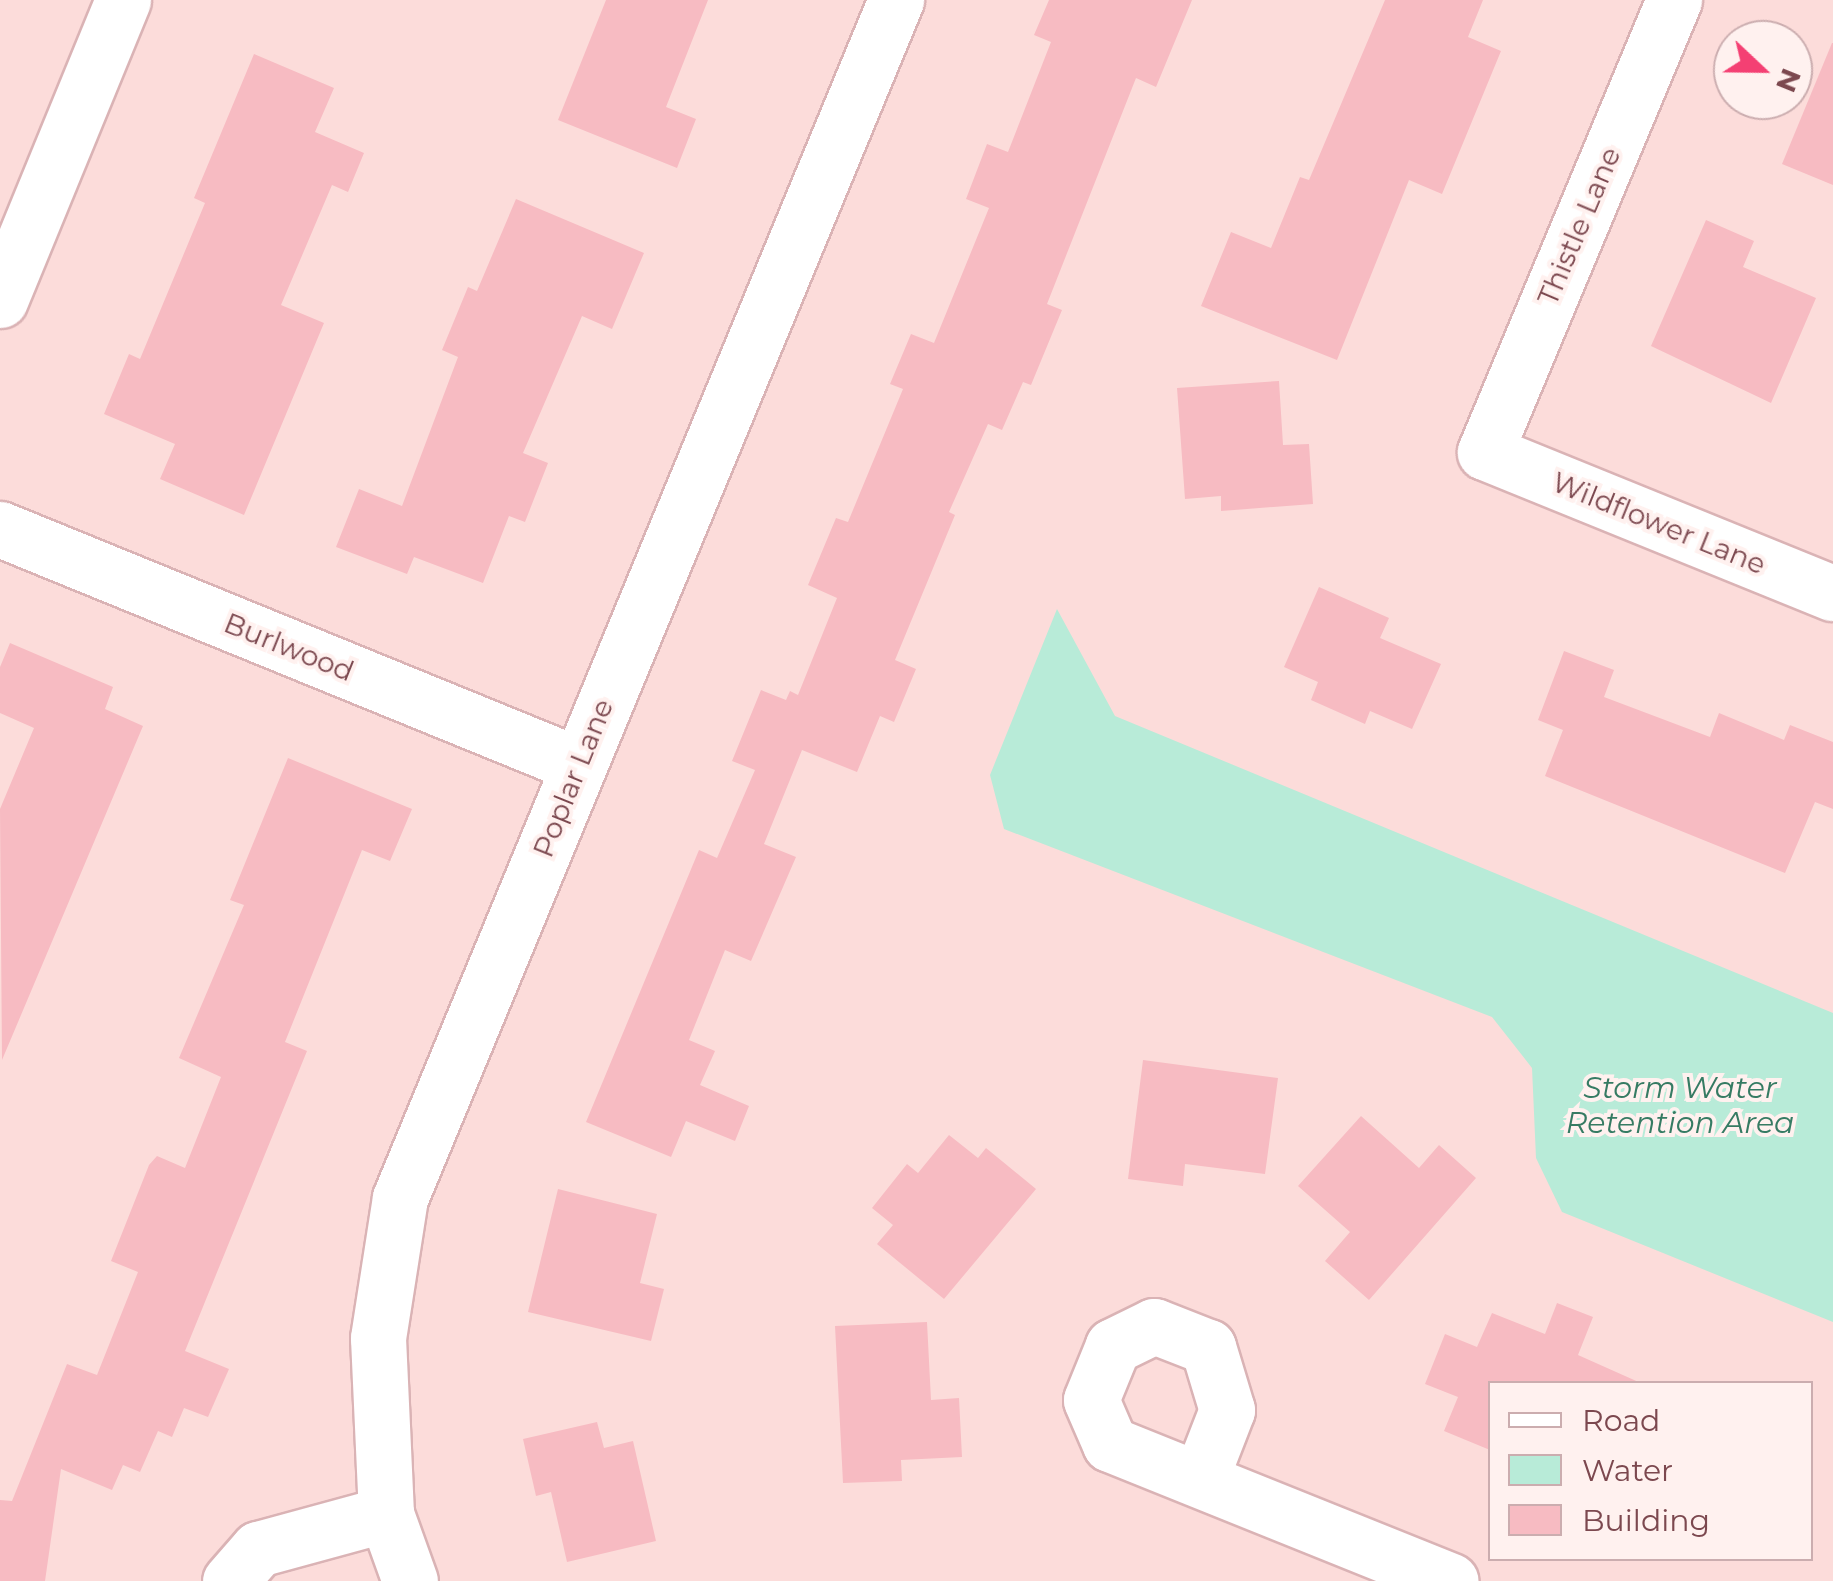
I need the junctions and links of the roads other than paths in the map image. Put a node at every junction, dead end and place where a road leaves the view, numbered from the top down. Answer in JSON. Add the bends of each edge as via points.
{"nodes":[{"id":1,"x":123,"y":0,"type":"edge"},
{"id":2,"x":896,"y":0,"type":"edge"},
{"id":3,"x":1674,"y":0,"type":"edge"},
{"id":4,"x":0,"y":300,"type":"edge"},
{"id":5,"x":1485,"y":452,"type":"joint"},
{"id":6,"x":0,"y":529,"type":"edge"},
{"id":7,"x":1833,"y":594,"type":"edge"},
{"id":8,"x":579,"y":764,"type":"junction"},
{"id":9,"x":1201,"y":1477,"type":"dead end"},
{"id":10,"x":386,"y":1514,"type":"junction"},
{"id":11,"x":230,"y":1581,"type":"edge"},
{"id":12,"x":410,"y":1581,"type":"edge"},
{"id":13,"x":1450,"y":1581,"type":"edge"}],
"edges":[{"from":1,"to":4,"type":"street"},
{"from":2,"to":8,"type":"street","name":"Poplar Lane"},
{"from":3,"to":5,"type":"street","name":"Thistle Lane"},
{"from":5,"to":7,"type":"street","name":"Wildflower Lane"},
{"from":6,"to":8,"type":"street","name":"Burlwood"},
{"from":8,"to":10,"type":"street","name":"Poplar Lane","via":[[400,1198],[378,1338]]},
{"from":9,"to":13,"type":"street"},
{"from":10,"to":11,"type":"street","via":[[258,1549]]},
{"from":10,"to":12,"type":"street","name":"Poplar Lane"}]}
